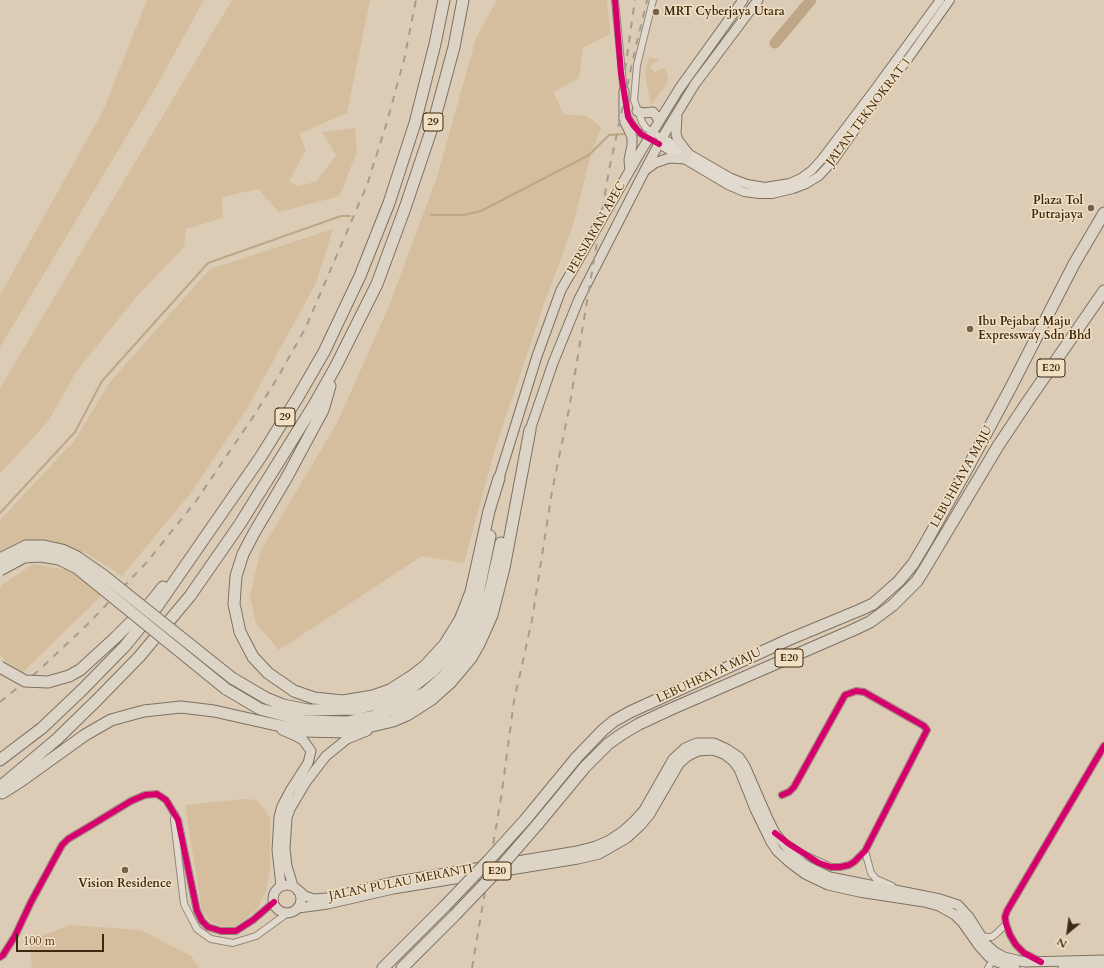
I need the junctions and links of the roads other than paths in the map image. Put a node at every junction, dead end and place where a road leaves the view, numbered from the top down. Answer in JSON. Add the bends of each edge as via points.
{"nodes":[{"id":1,"x":444,"y":0,"type":"edge"},
{"id":2,"x":463,"y":0,"type":"edge"},
{"id":3,"x":615,"y":0,"type":"edge"},
{"id":4,"x":653,"y":0,"type":"edge"},
{"id":5,"x":743,"y":0,"type":"edge"},
{"id":6,"x":758,"y":0,"type":"edge"},
{"id":7,"x":940,"y":0,"type":"edge"},
{"id":8,"x":950,"y":0,"type":"edge"},
{"id":9,"x":624,"y":91,"type":"junction"},
{"id":10,"x":637,"y":111,"type":"junction"},
{"id":11,"x":677,"y":115,"type":"junction"},
{"id":12,"x":660,"y":120,"type":"junction"},
{"id":13,"x":650,"y":135,"type":"junction"},
{"id":14,"x":661,"y":141,"type":"junction"},
{"id":15,"x":687,"y":156,"type":"junction"},
{"id":16,"x":645,"y":170,"type":"junction"},
{"id":17,"x":630,"y":172,"type":"junction"},
{"id":18,"x":1104,"y":213,"type":"edge"},
{"id":19,"x":1104,"y":292,"type":"edge"},
{"id":20,"x":336,"y":366,"type":"junction"},
{"id":21,"x":530,"y":430,"type":"junction"},
{"id":22,"x":499,"y":478,"type":"junction"},
{"id":23,"x":222,"y":513,"type":"junction"},
{"id":24,"x":0,"y":559,"type":"edge"},
{"id":25,"x":0,"y":570,"type":"edge"},
{"id":26,"x":0,"y":667,"type":"edge"},
{"id":27,"x":257,"y":721,"type":"junction"},
{"id":28,"x":393,"y":721,"type":"junction"},
{"id":29,"x":1104,"y":746,"type":"edge"},
{"id":30,"x":0,"y":760,"type":"edge"},
{"id":31,"x":0,"y":787,"type":"edge"},
{"id":32,"x":0,"y":794,"type":"edge"},
{"id":33,"x":782,"y":795,"type":"dead end"},
{"id":34,"x":175,"y":814,"type":"junction"},
{"id":35,"x":775,"y":833,"type":"junction"},
{"id":36,"x":864,"y":851,"type":"junction"},
{"id":37,"x":281,"y":886,"type":"junction"},
{"id":38,"x":296,"y":888,"type":"junction"},
{"id":39,"x":918,"y":894,"type":"junction"},
{"id":40,"x":274,"y":902,"type":"junction"},
{"id":41,"x":293,"y":910,"type":"junction"},
{"id":42,"x":1006,"y":924,"type":"junction"},
{"id":43,"x":980,"y":935,"type":"junction"},
{"id":44,"x":0,"y":957,"type":"edge"},
{"id":45,"x":1104,"y":960,"type":"edge"},
{"id":46,"x":1041,"y":962,"type":"junction"},
{"id":47,"x":990,"y":964,"type":"edge"},
{"id":48,"x":1104,"y":967,"type":"edge"},
{"id":49,"x":383,"y":968,"type":"edge"},
{"id":50,"x":402,"y":968,"type":"edge"},
{"id":51,"x":1015,"y":968,"type":"edge"},
{"id":52,"x":1063,"y":968,"type":"edge"}],
"edges":[{"from":1,"to":23,"type":"highway","number":"29","via":[[415,123],[389,203],[360,276],[320,359],[260,458]]},
{"from":2,"to":20,"type":"highway","number":"29","via":[[454,47],[432,128],[405,208],[377,284]]},
{"from":3,"to":9,"type":"street"},
{"from":4,"to":10,"type":"street","via":[[636,76],[634,100]]},
{"from":5,"to":12,"type":"main road","name":"PERSIARAN APEC"},
{"from":6,"to":11,"type":"main road","name":"PERSIARAN APEC","via":[[695,84]]},
{"from":7,"to":15,"type":"main road","name":"JALAN TEKNOKRAT 1","via":[[821,160],[801,178],[790,183],[765,187],[747,184]]},
{"from":8,"to":15,"type":"main road","name":"JALAN TEKNOKRAT 1","via":[[834,160],[819,176],[806,184],[772,194],[744,192],[728,185]]},
{"from":9,"to":13,"type":"street","via":[[628,117],[637,131]]},
{"from":9,"to":17,"type":"main road","via":[[624,120],[632,136]]},
{"from":10,"to":12,"type":"main road","via":[[653,112]]},
{"from":10,"to":13,"type":"street"},
{"from":11,"to":14,"type":"main road","name":"PERSIARAN APEC"},
{"from":11,"to":15,"type":"main road","via":[[676,134]]},
{"from":12,"to":13,"type":"main road","name":"PERSIARAN APEC"},
{"from":13,"to":14,"type":"street"},
{"from":13,"to":17,"type":"main road","name":"PERSIARAN APEC"},
{"from":14,"to":15,"type":"main road","name":"JALAN TEKNOKRAT 1"},
{"from":14,"to":16,"type":"main road","name":"PERSIARAN APEC"},
{"from":15,"to":16,"type":"main road","via":[[670,158]]},
{"from":16,"to":21,"type":"main road","name":"PERSIARAN APEC","via":[[579,299]]},
{"from":17,"to":22,"type":"main road","name":"PERSIARAN APEC","via":[[561,290],[537,356]]},
{"from":18,"to":49,"type":"highway","name":"LEBUHRAYA MAJU","number":"E20","bridge":true,"via":[[1074,264],[967,469],[913,564],[899,581],[873,604],[790,639],[614,721],[577,757],[488,861]]},
{"from":19,"to":50,"type":"highway","name":"LEBUHRAYA MAJU","number":"E20","bridge":true,"via":[[1003,440],[924,570],[893,605],[870,622],[669,710],[639,724],[608,744],[585,767],[498,870]]},
{"from":20,"to":22,"type":"highway","via":[[323,410],[254,533],[243,554],[236,576],[234,604],[240,632],[253,657],[268,673],[294,691],[314,698],[343,701],[372,696],[390,690],[426,665],[446,644],[460,620],[471,592]]},
{"from":20,"to":31,"type":"highway","number":"29","via":[[275,469],[190,596],[139,657],[97,700],[57,739]]},
{"from":21,"to":25,"type":"highway","bridge":true,"via":[[490,592],[471,640],[443,677],[426,692],[401,706],[374,716],[347,722],[305,721],[260,709],[226,689],[77,568],[59,559],[41,556],[24,557]]},
{"from":21,"to":28,"type":"highway","via":[[497,600],[479,644],[471,658],[432,699]]},
{"from":22,"to":24,"type":"highway","bridge":true,"via":[[498,498],[476,604],[468,625],[453,649],[433,671],[395,697],[344,710],[308,710],[283,705],[266,698],[232,678],[77,557],[56,548],[26,546]]},
{"from":23,"to":26,"type":"highway","bridge":true,"via":[[151,602],[80,670],[70,676],[48,682],[25,681]]},
{"from":23,"to":30,"type":"highway","number":"29","via":[[156,608],[125,646],[42,728]]},
{"from":27,"to":28,"type":"highway","via":[[303,731],[347,732]]},
{"from":27,"to":32,"type":"highway","via":[[182,707],[144,711],[111,720]]},
{"from":27,"to":37,"type":"main road","via":[[296,736],[303,740],[311,751],[308,763],[290,791],[279,817],[276,850]]},
{"from":28,"to":38,"type":"main road","via":[[348,739],[336,747],[316,768],[297,796],[287,818],[285,849],[287,866]]},
{"from":29,"to":42,"type":"street","via":[[1007,912]]},
{"from":33,"to":36,"type":"street","via":[[794,787],[844,695],[856,691],[864,692],[924,726],[927,730],[926,735]]},
{"from":34,"to":40,"type":"street","via":[[197,911],[208,927],[221,931],[236,931]]},
{"from":34,"to":41,"type":"street","via":[[184,904],[196,929],[212,939],[233,943],[256,936]]},
{"from":34,"to":44,"type":"street","via":[[166,800],[157,794],[145,795],[68,839],[49,867],[15,936]]},
{"from":35,"to":36,"type":"street","via":[[805,855],[831,867],[849,865]]},
{"from":35,"to":38,"type":"main road","name":"JALAN PULAU MERANTI","via":[[739,757],[714,743],[697,744],[685,748],[674,759],[644,810],[635,820],[608,841],[596,846],[392,882],[327,898],[314,899],[305,896]]},
{"from":35,"to":39,"type":"main road","name":"JALAN PULAU MERANTI","via":[[801,862],[830,877]]},
{"from":36,"to":39,"type":"street","via":[[871,873],[876,879]]},
{"from":37,"to":38,"type":"main road"},
{"from":37,"to":40,"type":"main road","via":[[275,893]]},
{"from":38,"to":41,"type":"main road","via":[[301,899]]},
{"from":39,"to":43,"type":"main road","name":"JALAN PULAU MERANTI","via":[[958,905]]},
{"from":40,"to":41,"type":"main road","via":[[280,910]]},
{"from":41,"to":47,"type":"main road","name":"JALAN PULAU MERANTI","via":[[393,889],[599,854],[627,838],[640,826],[650,814],[679,764],[698,750],[713,750],[724,754],[736,765],[765,830],[777,851],[789,862],[805,874],[828,885],[939,906],[962,922]]},
{"from":42,"to":43,"type":"street","via":[[992,937]]},
{"from":42,"to":46,"type":"street","via":[[1016,945],[1024,953]]},
{"from":43,"to":46,"type":"main road","name":"JALAN PULAU MERANTI","via":[[986,944],[1004,957],[1025,962]]},
{"from":45,"to":46,"type":"main road","name":"JALAN PULAU MERANTI"},
{"from":47,"to":51,"type":"main road","name":"JALAN PULAU MERANTI"},
{"from":48,"to":52,"type":"main road"}]}
